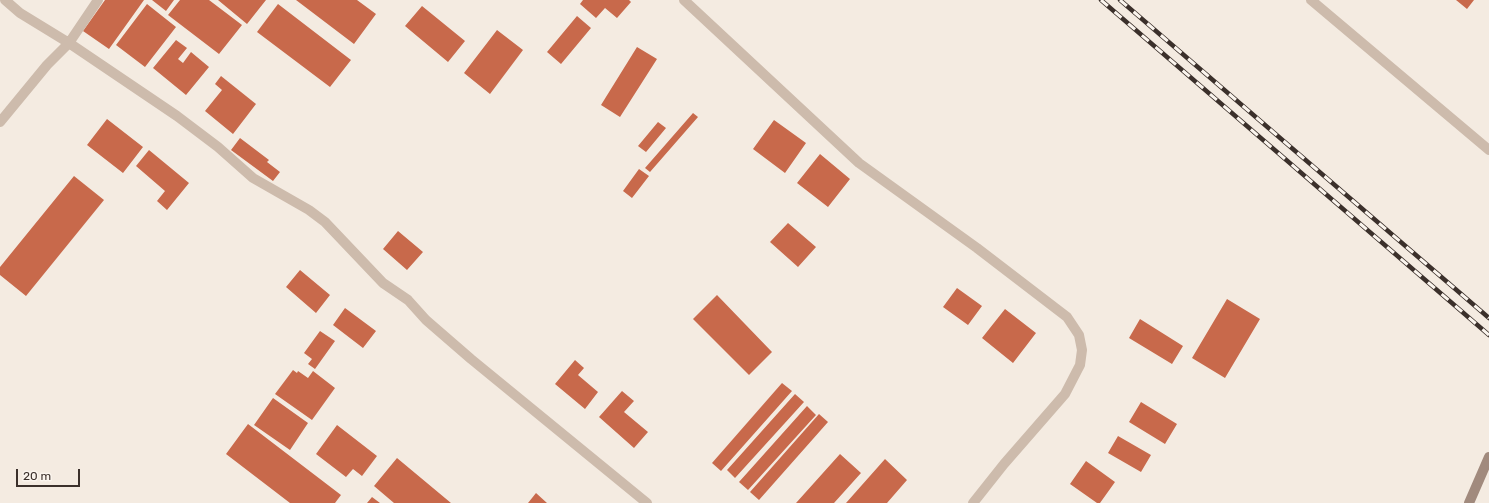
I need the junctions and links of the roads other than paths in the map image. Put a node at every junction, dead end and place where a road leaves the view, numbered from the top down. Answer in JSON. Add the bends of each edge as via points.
{"nodes":[{"id":1,"x":5,"y":0,"type":"edge"},
{"id":2,"x":98,"y":0,"type":"edge"},
{"id":3,"x":684,"y":0,"type":"edge"},
{"id":4,"x":1311,"y":0,"type":"edge"},
{"id":5,"x":69,"y":43,"type":"junction"},
{"id":6,"x":0,"y":122,"type":"edge"},
{"id":7,"x":1489,"y":150,"type":"edge"},
{"id":8,"x":1489,"y":457,"type":"edge"},
{"id":9,"x":647,"y":503,"type":"edge"},
{"id":10,"x":973,"y":503,"type":"edge"},
{"id":11,"x":1469,"y":503,"type":"edge"}],
"edges":[{"from":1,"to":5,"type":"street","via":[[20,13]]},
{"from":2,"to":5,"type":"street"},
{"from":3,"to":10,"type":"street","via":[[859,163],[1067,317],[1079,335],[1082,350],[1080,365],[1065,394]]},
{"from":4,"to":7,"type":"street"},
{"from":5,"to":6,"type":"street","via":[[47,65]]},
{"from":5,"to":9,"type":"street","via":[[177,116],[253,178],[325,222],[383,283],[408,300],[426,320],[471,359]]},
{"from":8,"to":11,"type":"main road"}]}
